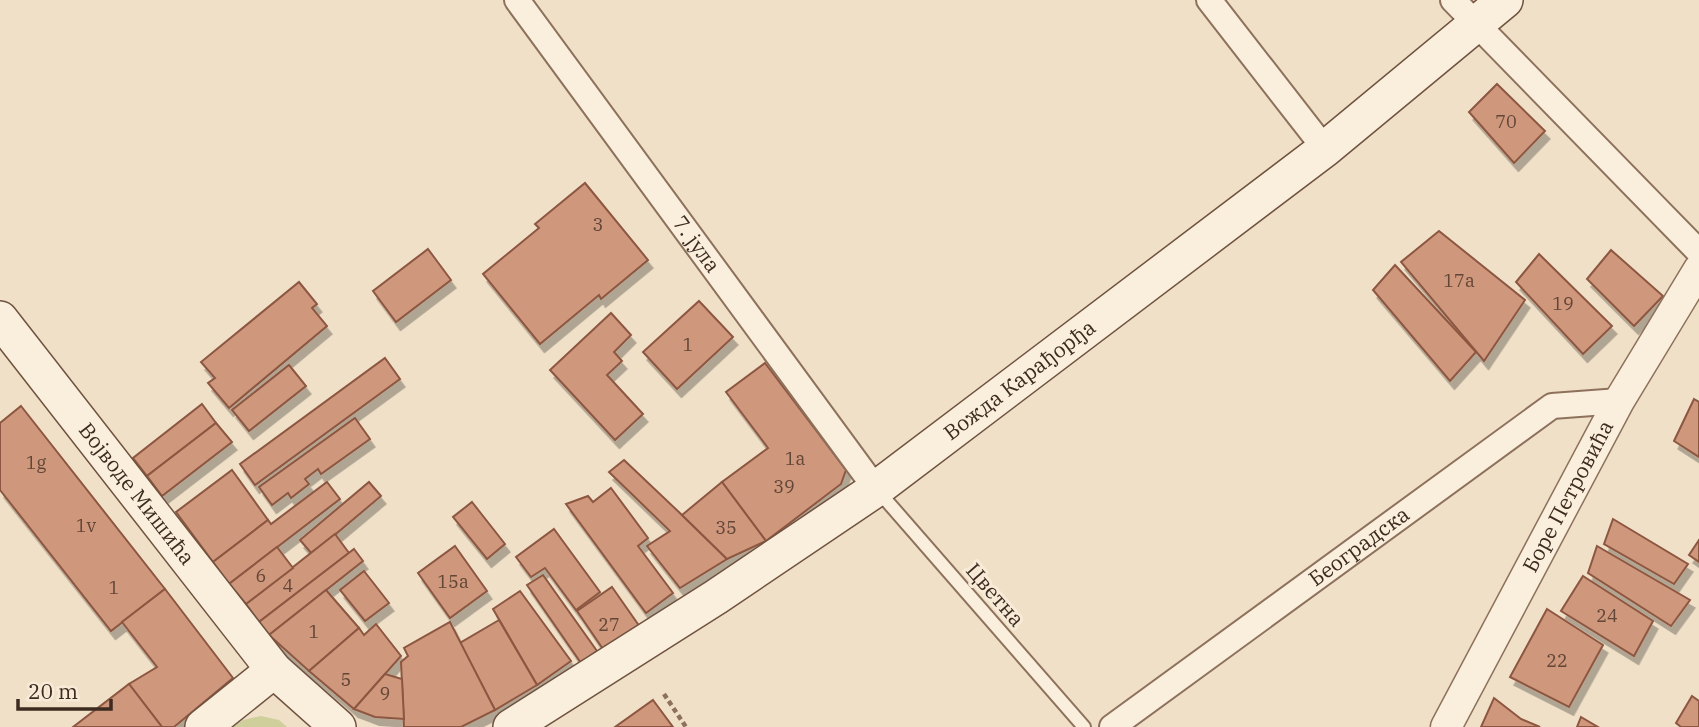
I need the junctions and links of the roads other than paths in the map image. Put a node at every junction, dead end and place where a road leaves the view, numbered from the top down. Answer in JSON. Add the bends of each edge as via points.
{"nodes":[{"id":1,"x":517,"y":0,"type":"edge"},
{"id":2,"x":1209,"y":0,"type":"edge"},
{"id":3,"x":1505,"y":0,"type":"edge"},
{"id":4,"x":1463,"y":12,"type":"edge"},
{"id":5,"x":1325,"y":149,"type":"junction"},
{"id":6,"x":1699,"y":252,"type":"edge"},
{"id":7,"x":1699,"y":269,"type":"edge"},
{"id":8,"x":0,"y":319,"type":"edge"},
{"id":9,"x":1619,"y":401,"type":"junction"},
{"id":10,"x":876,"y":489,"type":"junction"},
{"id":11,"x":274,"y":670,"type":"junction"},
{"id":12,"x":204,"y":727,"type":"edge"},
{"id":13,"x":338,"y":727,"type":"edge"},
{"id":14,"x":511,"y":727,"type":"edge"},
{"id":15,"x":1084,"y":727,"type":"edge"},
{"id":16,"x":1112,"y":727,"type":"edge"},
{"id":17,"x":1446,"y":727,"type":"edge"}],
"edges":[{"from":1,"to":10,"type":"street","name":"7. јула"},
{"from":2,"to":5,"type":"street"},
{"from":3,"to":4,"type":"main road","name":"Вожда Карађорђа"},
{"from":4,"to":5,"type":"main road","name":"Вожда Карађорђа"},
{"from":4,"to":6,"type":"street"},
{"from":5,"to":10,"type":"main road","name":"Вожда Карађорђа"},
{"from":7,"to":9,"type":"street","name":"Боре Петровића"},
{"from":8,"to":11,"type":"main road","name":"Војводе Мишића"},
{"from":9,"to":16,"type":"street","name":"Београдска","via":[[1552,406]]},
{"from":9,"to":17,"type":"street","name":"Боре Петровића"},
{"from":10,"to":14,"type":"main road","name":"Вожда Карађорђа"},
{"from":10,"to":15,"type":"lane","name":"Цветна"},
{"from":11,"to":12,"type":"main road"},
{"from":11,"to":13,"type":"main road"}]}
